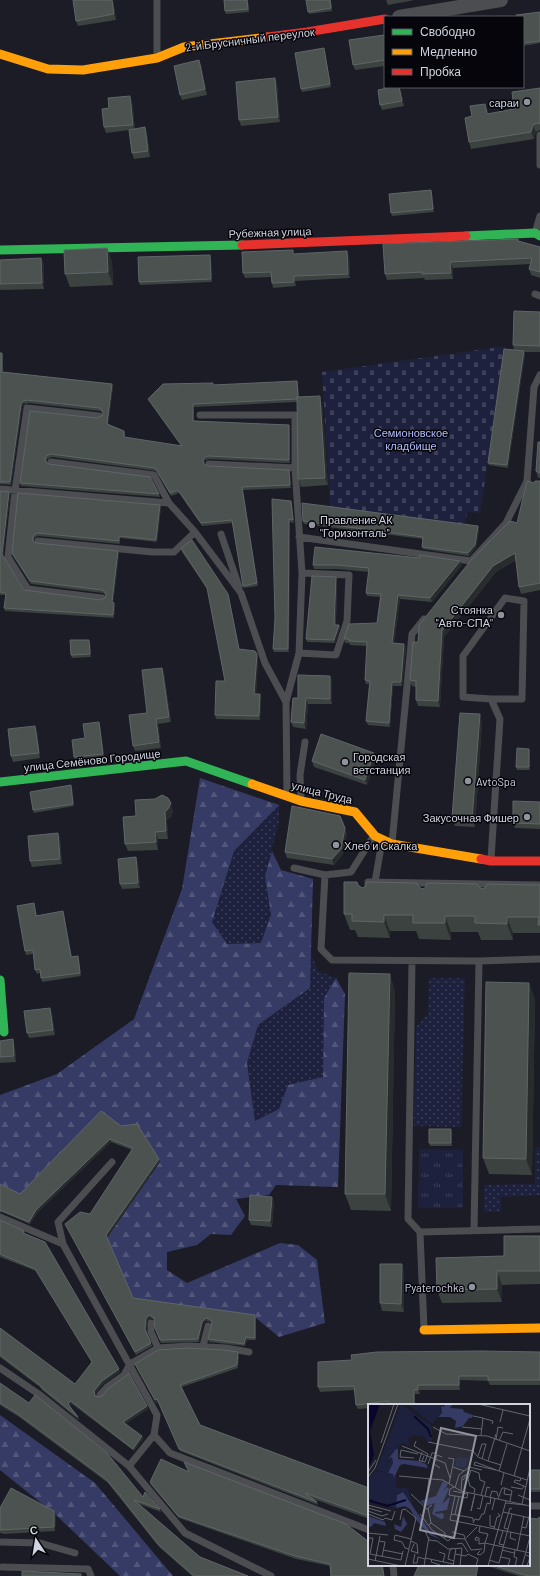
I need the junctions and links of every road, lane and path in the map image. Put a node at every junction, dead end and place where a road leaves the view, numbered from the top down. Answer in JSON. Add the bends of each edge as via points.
{"nodes":[{"id":1,"x":156,"y":0,"type":"edge"},
{"id":2,"x":501,"y":0,"type":"edge"},
{"id":3,"x":405,"y":16,"type":"edge"},
{"id":4,"x":384,"y":19,"type":"edge"},
{"id":5,"x":0,"y":54,"type":"edge"},
{"id":6,"x":157,"y":58,"type":"junction"},
{"id":7,"x":540,"y":135,"type":"edge"},
{"id":8,"x":540,"y":166,"type":"edge"},
{"id":9,"x":540,"y":216,"type":"edge"},
{"id":10,"x":538,"y":235,"type":"edge"},
{"id":11,"x":0,"y":250,"type":"edge"},
{"id":12,"x":540,"y":375,"type":"edge"},
{"id":13,"x":200,"y":415,"type":"dead end"},
{"id":14,"x":99,"y":416,"type":"edge"},
{"id":15,"x":51,"y":462,"type":"dead end"},
{"id":16,"x":209,"y":464,"type":"dead end"},
{"id":17,"x":295,"y":468,"type":"junction"},
{"id":18,"x":0,"y":489,"type":"edge"},
{"id":19,"x":14,"y":491,"type":"junction"},
{"id":20,"x":169,"y":503,"type":"junction"},
{"id":21,"x":195,"y":532,"type":"junction"},
{"id":22,"x":221,"y":534,"type":"dead end"},
{"id":23,"x":299,"y":537,"type":"junction"},
{"id":24,"x":38,"y":541,"type":"dead end"},
{"id":25,"x":471,"y":561,"type":"junction"},
{"id":26,"x":466,"y":567,"type":"edge"},
{"id":27,"x":302,"y":573,"type":"junction"},
{"id":28,"x":242,"y":593,"type":"junction"},
{"id":29,"x":102,"y":598,"type":"edge"},
{"id":30,"x":427,"y":616,"type":"edge"},
{"id":31,"x":299,"y":653,"type":"junction"},
{"id":32,"x":491,"y":699,"type":"junction"},
{"id":33,"x":286,"y":702,"type":"junction"},
{"id":34,"x":305,"y":742,"type":"dead end"},
{"id":35,"x":186,"y":761,"type":"joint"},
{"id":36,"x":0,"y":782,"type":"edge"},
{"id":37,"x":286,"y":796,"type":"junction"},
{"id":38,"x":301,"y":801,"type":"junction"},
{"id":39,"x":378,"y":838,"type":"junction"},
{"id":40,"x":392,"y":844,"type":"junction"},
{"id":41,"x":491,"y":861,"type":"junction"},
{"id":42,"x":540,"y":861,"type":"edge"},
{"id":43,"x":294,"y":868,"type":"dead end"},
{"id":44,"x":325,"y":874,"type":"junction"},
{"id":45,"x":375,"y":882,"type":"junction"},
{"id":46,"x":540,"y":885,"type":"edge"},
{"id":47,"x":368,"y":899,"type":"edge"},
{"id":48,"x":540,"y":959,"type":"edge"},
{"id":49,"x":412,"y":961,"type":"junction"},
{"id":50,"x":479,"y":961,"type":"junction"},
{"id":51,"x":0,"y":980,"type":"edge"},
{"id":52,"x":4,"y":1032,"type":"dead end"},
{"id":53,"x":112,"y":1162,"type":"dead end"},
{"id":54,"x":0,"y":1217,"type":"edge"},
{"id":55,"x":540,"y":1229,"type":"edge"},
{"id":56,"x":474,"y":1230,"type":"junction"},
{"id":57,"x":420,"y":1232,"type":"junction"},
{"id":58,"x":63,"y":1244,"type":"junction"},
{"id":59,"x":151,"y":1323,"type":"dead end"},
{"id":60,"x":208,"y":1326,"type":"dead end"},
{"id":61,"x":540,"y":1328,"type":"edge"},
{"id":62,"x":424,"y":1330,"type":"joint"},
{"id":63,"x":203,"y":1346,"type":"junction"},
{"id":64,"x":158,"y":1348,"type":"junction"},
{"id":65,"x":249,"y":1352,"type":"dead end"},
{"id":66,"x":130,"y":1364,"type":"junction"},
{"id":67,"x":0,"y":1368,"type":"edge"},
{"id":68,"x":100,"y":1395,"type":"edge"},
{"id":69,"x":154,"y":1435,"type":"junction"},
{"id":70,"x":129,"y":1466,"type":"junction"},
{"id":71,"x":368,"y":1530,"type":"edge"},
{"id":72,"x":0,"y":1542,"type":"edge"},
{"id":73,"x":75,"y":1553,"type":"dead end"},
{"id":74,"x":393,"y":1566,"type":"edge"},
{"id":75,"x":2,"y":1567,"type":"dead end"},
{"id":76,"x":91,"y":1576,"type":"edge"},
{"id":77,"x":271,"y":1576,"type":"edge"},
{"id":78,"x":394,"y":1576,"type":"edge"}],
"edges":[{"from":1,"to":6,"type":"lane"},
{"from":2,"to":3,"type":"street"},
{"from":4,"to":6,"type":"street","name":"2-й Брусничный переулок","via":[[307,32],[184,47]]},
{"from":5,"to":6,"type":"street","name":"2-й Брусничный переулок","via":[[48,69],[83,70]]},
{"from":7,"to":8,"type":"lane"},
{"from":9,"to":10,"type":"lane"},
{"from":10,"to":11,"type":"street","name":"Рубежная улица","via":[[217,246]]},
{"from":12,"to":25,"type":"lane","via":[[534,387],[530,481],[506,523]]},
{"from":13,"to":17,"type":"lane","via":[[295,415]]},
{"from":14,"to":19,"type":"lane","via":[[26,408]]},
{"from":15,"to":20,"type":"lane","via":[[154,475]]},
{"from":16,"to":17,"type":"lane"},
{"from":17,"to":23,"type":"lane"},
{"from":18,"to":19,"type":"lane"},
{"from":19,"to":20,"type":"lane"},
{"from":19,"to":29,"type":"lane","via":[[8,557],[28,589]]},
{"from":20,"to":21,"type":"lane"},
{"from":21,"to":24,"type":"lane","via":[[174,552]]},
{"from":21,"to":28,"type":"lane"},
{"from":22,"to":28,"type":"lane"},
{"from":23,"to":25,"type":"lane"},
{"from":23,"to":27,"type":"lane"},
{"from":25,"to":26,"type":"lane"},
{"from":27,"to":31,"type":"lane"},
{"from":27,"to":31,"type":"lane","via":[[349,575],[347,621],[336,655]]},
{"from":28,"to":33,"type":"lane","via":[[265,663]]},
{"from":30,"to":40,"type":"lane","via":[[412,634]]},
{"from":31,"to":33,"type":"lane"},
{"from":32,"to":32,"type":"lane","via":[[463,697],[464,656],[505,598],[524,601],[522,699]]},
{"from":32,"to":41,"type":"lane","via":[[500,719]]},
{"from":33,"to":37,"type":"lane"},
{"from":34,"to":38,"type":"lane","via":[[300,775]]},
{"from":35,"to":36,"type":"street","name":"улица Семёново Городище"},
{"from":35,"to":37,"type":"street","name":"улица Труда"},
{"from":37,"to":38,"type":"street","name":"улица Труда"},
{"from":38,"to":39,"type":"street","name":"улица Труда","via":[[355,812]]},
{"from":39,"to":40,"type":"street","name":"улица Труда"},
{"from":39,"to":44,"type":"lane","via":[[351,872]]},
{"from":39,"to":45,"type":"lane"},
{"from":40,"to":41,"type":"street","name":"улица Труда"},
{"from":41,"to":42,"type":"street","name":"улица Труда"},
{"from":43,"to":44,"type":"lane"},
{"from":44,"to":49,"type":"lane","via":[[321,949],[332,960]]},
{"from":45,"to":46,"type":"lane","via":[[428,886]]},
{"from":45,"to":47,"type":"lane","via":[[368,882]]},
{"from":48,"to":50,"type":"lane"},
{"from":49,"to":50,"type":"lane"},
{"from":49,"to":57,"type":"lane","via":[[408,1219]]},
{"from":50,"to":56,"type":"lane"},
{"from":51,"to":52,"type":"street"},
{"from":53,"to":58,"type":"lane","via":[[58,1222]]},
{"from":54,"to":58,"type":"lane"},
{"from":55,"to":56,"type":"lane"},
{"from":56,"to":57,"type":"lane"},
{"from":57,"to":62,"type":"lane"},
{"from":58,"to":66,"type":"lane"},
{"from":59,"to":64,"type":"lane","via":[[151,1332]]},
{"from":60,"to":63,"type":"lane"},
{"from":61,"to":62,"type":"street"},
{"from":63,"to":64,"type":"lane"},
{"from":63,"to":65,"type":"lane"},
{"from":64,"to":66,"type":"lane"},
{"from":66,"to":68,"type":"lane","via":[[124,1375]]},
{"from":66,"to":69,"type":"lane","via":[[157,1415]]},
{"from":67,"to":70,"type":"lane","via":[[40,1395]]},
{"from":69,"to":70,"type":"lane"},
{"from":69,"to":71,"type":"lane","via":[[170,1453]]},
{"from":70,"to":77,"type":"lane","via":[[185,1533]]},
{"from":72,"to":73,"type":"lane","via":[[40,1543]]},
{"from":74,"to":78,"type":"lane"},
{"from":75,"to":76,"type":"lane","via":[[88,1569]]}]}
